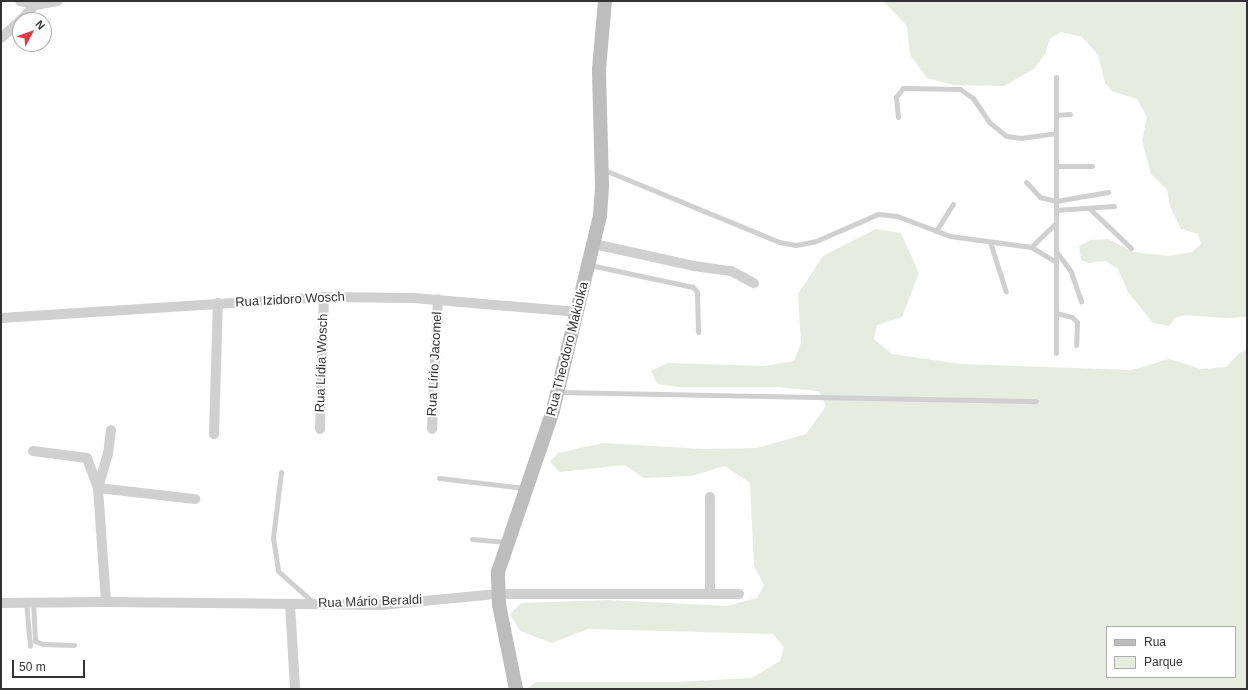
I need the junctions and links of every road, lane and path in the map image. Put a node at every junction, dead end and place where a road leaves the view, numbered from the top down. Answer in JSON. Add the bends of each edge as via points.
{"nodes":[{"id":1,"x":20,"y":1,"type":"edge"},
{"id":2,"x":58,"y":1,"type":"edge"},
{"id":3,"x":605,"y":1,"type":"edge"},
{"id":4,"x":35,"y":5,"type":"junction"},
{"id":5,"x":29,"y":12,"type":"edge"},
{"id":6,"x":12,"y":29,"type":"edge"},
{"id":7,"x":1,"y":38,"type":"edge"},
{"id":8,"x":1056,"y":77,"type":"dead end"},
{"id":9,"x":1070,"y":114,"type":"dead end"},
{"id":10,"x":1056,"y":115,"type":"junction"},
{"id":11,"x":898,"y":117,"type":"dead end"},
{"id":12,"x":1056,"y":134,"type":"junction"},
{"id":13,"x":1056,"y":166,"type":"junction"},
{"id":14,"x":1092,"y":166,"type":"dead end"},
{"id":15,"x":602,"y":169,"type":"junction"},
{"id":16,"x":1026,"y":182,"type":"dead end"},
{"id":17,"x":1108,"y":192,"type":"dead end"},
{"id":18,"x":1056,"y":201,"type":"junction"},
{"id":19,"x":953,"y":204,"type":"dead end"},
{"id":20,"x":1114,"y":206,"type":"dead end"},
{"id":21,"x":1089,"y":208,"type":"junction"},
{"id":22,"x":1056,"y":210,"type":"junction"},
{"id":23,"x":1056,"y":224,"type":"junction"},
{"id":24,"x":936,"y":231,"type":"junction"},
{"id":25,"x":990,"y":242,"type":"junction"},
{"id":26,"x":594,"y":244,"type":"junction"},
{"id":27,"x":1031,"y":247,"type":"junction"},
{"id":28,"x":1130,"y":248,"type":"dead end"},
{"id":29,"x":1056,"y":251,"type":"junction"},
{"id":30,"x":1056,"y":262,"type":"junction"},
{"id":31,"x":589,"y":265,"type":"junction"},
{"id":32,"x":754,"y":283,"type":"dead end"},
{"id":33,"x":1006,"y":292,"type":"dead end"},
{"id":34,"x":324,"y":297,"type":"junction"},
{"id":35,"x":438,"y":300,"type":"junction"},
{"id":36,"x":1081,"y":301,"type":"dead end"},
{"id":37,"x":218,"y":303,"type":"junction"},
{"id":38,"x":578,"y":312,"type":"junction"},
{"id":39,"x":1056,"y":313,"type":"junction"},
{"id":40,"x":1,"y":318,"type":"edge"},
{"id":41,"x":698,"y":332,"type":"dead end"},
{"id":42,"x":1076,"y":345,"type":"dead end"},
{"id":43,"x":1056,"y":354,"type":"dead end"},
{"id":44,"x":558,"y":392,"type":"junction"},
{"id":45,"x":1036,"y":401,"type":"dead end"},
{"id":46,"x":320,"y":429,"type":"dead end"},
{"id":47,"x":432,"y":429,"type":"dead end"},
{"id":48,"x":111,"y":430,"type":"dead end"},
{"id":49,"x":214,"y":434,"type":"dead end"},
{"id":50,"x":33,"y":451,"type":"dead end"},
{"id":51,"x":281,"y":472,"type":"dead end"},
{"id":52,"x":440,"y":478,"type":"dead end"},
{"id":53,"x":98,"y":488,"type":"junction"},
{"id":54,"x":527,"y":488,"type":"junction"},
{"id":55,"x":710,"y":497,"type":"dead end"},
{"id":56,"x":195,"y":499,"type":"dead end"},
{"id":57,"x":472,"y":539,"type":"dead end"},
{"id":58,"x":507,"y":542,"type":"junction"},
{"id":59,"x":498,"y":594,"type":"junction"},
{"id":60,"x":710,"y":594,"type":"junction"},
{"id":61,"x":740,"y":594,"type":"dead end"},
{"id":62,"x":29,"y":602,"type":"junction"},
{"id":63,"x":106,"y":602,"type":"junction"},
{"id":64,"x":1,"y":603,"type":"edge"},
{"id":65,"x":290,"y":604,"type":"junction"},
{"id":66,"x":315,"y":604,"type":"junction"},
{"id":67,"x":74,"y":645,"type":"dead end"},
{"id":68,"x":30,"y":646,"type":"dead end"},
{"id":69,"x":295,"y":689,"type":"edge"},
{"id":70,"x":516,"y":689,"type":"edge"}],
"edges":[{"from":1,"to":4,"type":"street"},
{"from":2,"to":4,"type":"street"},
{"from":3,"to":15,"type":"main road","name":"Rua Theodoro Makiolka","via":[[599,69]]},
{"from":4,"to":5,"type":"street"},
{"from":6,"to":7,"type":"street"},
{"from":8,"to":10,"type":"lane"},
{"from":9,"to":10,"type":"lane"},
{"from":10,"to":12,"type":"lane"},
{"from":11,"to":12,"type":"lane","via":[[896,97],[904,88],[960,89],[973,98],[990,122],[1006,136],[1021,138]]},
{"from":12,"to":13,"type":"lane"},
{"from":13,"to":14,"type":"lane"},
{"from":13,"to":18,"type":"lane"},
{"from":15,"to":24,"type":"lane","via":[[779,242],[796,245],[816,241],[878,214],[897,216]]},
{"from":15,"to":26,"type":"main road","name":"Rua Theodoro Makiolka","via":[[602,202]]},
{"from":16,"to":18,"type":"lane","via":[[1040,197]]},
{"from":17,"to":18,"type":"lane"},
{"from":18,"to":22,"type":"lane"},
{"from":19,"to":24,"type":"lane"},
{"from":20,"to":21,"type":"lane"},
{"from":21,"to":22,"type":"lane"},
{"from":21,"to":28,"type":"lane"},
{"from":22,"to":23,"type":"lane"},
{"from":23,"to":27,"type":"lane"},
{"from":23,"to":29,"type":"lane"},
{"from":24,"to":25,"type":"lane","via":[[950,236]]},
{"from":25,"to":27,"type":"lane"},
{"from":25,"to":33,"type":"lane"},
{"from":26,"to":31,"type":"main road","name":"Rua Theodoro Makiolka"},
{"from":26,"to":32,"type":"street","via":[[649,257],[731,271]]},
{"from":27,"to":30,"type":"lane"},
{"from":29,"to":30,"type":"lane"},
{"from":29,"to":36,"type":"lane","via":[[1071,272]]},
{"from":30,"to":39,"type":"lane"},
{"from":31,"to":38,"type":"main road","name":"Rua Theodoro Makiolka"},
{"from":31,"to":41,"type":"lane","via":[[693,287],[697,292]]},
{"from":34,"to":35,"type":"street","name":"Rua Izidoro Wosch"},
{"from":34,"to":37,"type":"street","name":"Rua Izidoro Wosch"},
{"from":34,"to":46,"type":"street","name":"Rua Lídia Wosch"},
{"from":35,"to":38,"type":"street","name":"Rua Izidoro Wosch"},
{"from":35,"to":47,"type":"street","name":"Rua Lírio Jacomel"},
{"from":37,"to":40,"type":"street","name":"Rua Izidoro Wosch"},
{"from":37,"to":49,"type":"street"},
{"from":38,"to":44,"type":"main road","name":"Rua Theodoro Makiolka"},
{"from":39,"to":42,"type":"lane","via":[[1072,317],[1077,322]]},
{"from":39,"to":43,"type":"lane"},
{"from":44,"to":45,"type":"lane"},
{"from":44,"to":54,"type":"main road","name":"Rua Theodoro Makiolka"},
{"from":48,"to":53,"type":"street","via":[[108,454]]},
{"from":50,"to":53,"type":"street","via":[[87,458]]},
{"from":51,"to":66,"type":"lane","via":[[273,538],[278,570]]},
{"from":52,"to":54,"type":"lane"},
{"from":53,"to":56,"type":"street"},
{"from":53,"to":63,"type":"street"},
{"from":54,"to":58,"type":"main road","name":"Rua Theodoro Makiolka"},
{"from":55,"to":60,"type":"street"},
{"from":57,"to":58,"type":"lane"},
{"from":58,"to":59,"type":"main road","name":"Rua Theodoro Makiolka","via":[[498,572]]},
{"from":59,"to":60,"type":"street","name":"Rua Mário Beraldi"},
{"from":59,"to":66,"type":"street","name":"Rua Mário Beraldi","via":[[387,604]]},
{"from":59,"to":70,"type":"main road","name":"Rua Theodoro Makiolka"},
{"from":60,"to":61,"type":"street","name":"Rua Mário Beraldi"},
{"from":62,"to":63,"type":"street","name":"Rua Mário Beraldi"},
{"from":62,"to":64,"type":"street","name":"Rua Mário Beraldi"},
{"from":62,"to":67,"type":"lane","via":[[34,641],[43,644]]},
{"from":62,"to":68,"type":"lane"},
{"from":63,"to":65,"type":"street","name":"Rua Mário Beraldi"},
{"from":65,"to":66,"type":"street","name":"Rua Mário Beraldi"},
{"from":65,"to":69,"type":"street"}]}
